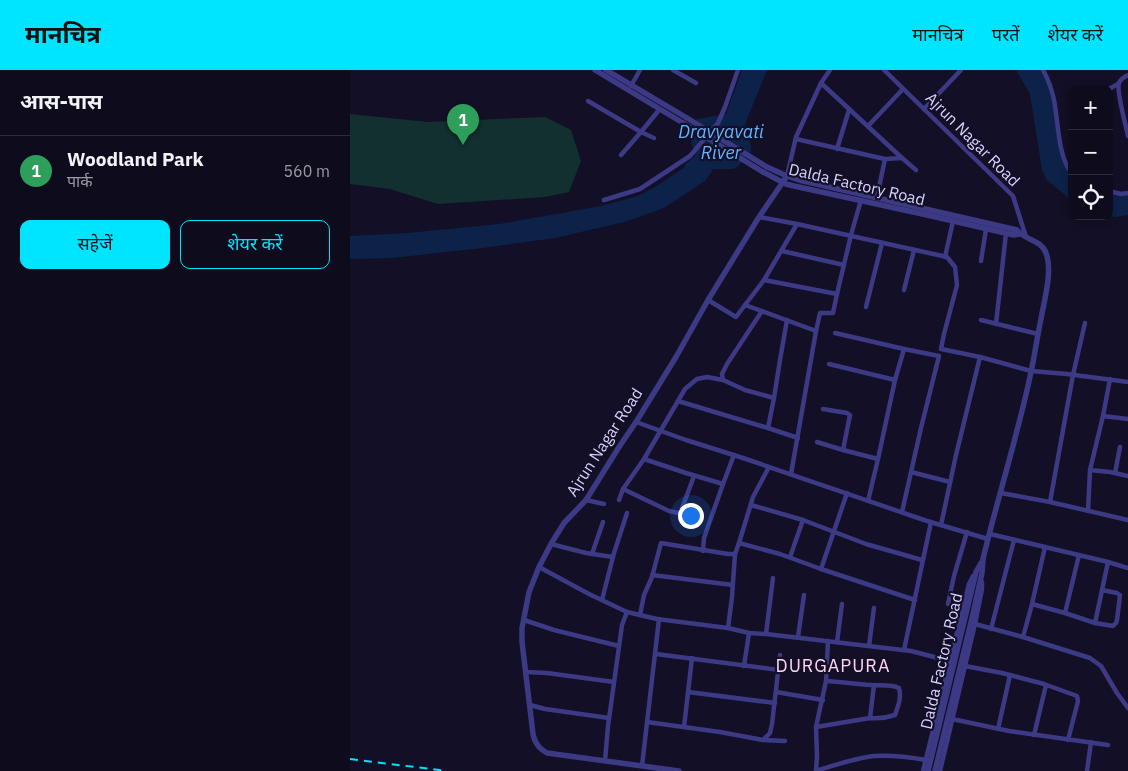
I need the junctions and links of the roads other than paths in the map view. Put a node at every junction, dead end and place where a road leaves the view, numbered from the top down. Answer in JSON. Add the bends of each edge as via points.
{"nodes":[{"id":1,"x":595,"y":70,"type":"edge"},
{"id":2,"x":606,"y":70,"type":"edge"},
{"id":3,"x":640,"y":70,"type":"edge"},
{"id":4,"x":673,"y":70,"type":"edge"},
{"id":5,"x":738,"y":70,"type":"edge"},
{"id":6,"x":830,"y":70,"type":"edge"},
{"id":7,"x":884,"y":70,"type":"edge"},
{"id":8,"x":960,"y":70,"type":"edge"},
{"id":9,"x":1043,"y":70,"type":"edge"},
{"id":10,"x":1128,"y":75,"type":"edge"},
{"id":11,"x":696,"y":83,"type":"dead end"},
{"id":12,"x":821,"y":83,"type":"junction"},
{"id":13,"x":1118,"y":84,"type":"junction"},
{"id":14,"x":632,"y":86,"type":"junction"},
{"id":15,"x":1113,"y":87,"type":"edge"},
{"id":16,"x":904,"y":89,"type":"junction"},
{"id":17,"x":588,"y":101,"type":"dead end"},
{"id":18,"x":924,"y":109,"type":"junction"},
{"id":19,"x":660,"y":110,"type":"junction"},
{"id":20,"x":849,"y":110,"type":"junction"},
{"id":21,"x":685,"y":120,"type":"junction"},
{"id":22,"x":868,"y":126,"type":"junction"},
{"id":23,"x":641,"y":132,"type":"junction"},
{"id":24,"x":1128,"y":136,"type":"edge"},
{"id":25,"x":654,"y":138,"type":"dead end"},
{"id":26,"x":796,"y":139,"type":"junction"},
{"id":27,"x":837,"y":149,"type":"junction"},
{"id":28,"x":621,"y":155,"type":"dead end"},
{"id":29,"x":902,"y":158,"type":"junction"},
{"id":30,"x":885,"y":159,"type":"junction"},
{"id":31,"x":1068,"y":167,"type":"edge"},
{"id":32,"x":765,"y":169,"type":"junction"},
{"id":33,"x":916,"y":170,"type":"dead end"},
{"id":34,"x":787,"y":176,"type":"junction"},
{"id":35,"x":782,"y":182,"type":"junction"},
{"id":36,"x":1113,"y":192,"type":"edge"},
{"id":37,"x":1128,"y":193,"type":"edge"},
{"id":38,"x":877,"y":197,"type":"junction"},
{"id":39,"x":604,"y":200,"type":"dead end"},
{"id":40,"x":861,"y":200,"type":"junction"},
{"id":41,"x":759,"y":217,"type":"junction"},
{"id":42,"x":953,"y":221,"type":"junction"},
{"id":43,"x":798,"y":224,"type":"junction"},
{"id":44,"x":986,"y":229,"type":"junction"},
{"id":45,"x":1006,"y":233,"type":"junction"},
{"id":46,"x":851,"y":235,"type":"junction"},
{"id":47,"x":1023,"y":236,"type":"junction"},
{"id":48,"x":882,"y":242,"type":"junction"},
{"id":49,"x":914,"y":250,"type":"junction"},
{"id":50,"x":782,"y":251,"type":"junction"},
{"id":51,"x":945,"y":257,"type":"junction"},
{"id":52,"x":981,"y":260,"type":"dead end"},
{"id":53,"x":844,"y":264,"type":"junction"},
{"id":54,"x":764,"y":280,"type":"junction"},
{"id":55,"x":904,"y":290,"type":"dead end"},
{"id":56,"x":837,"y":294,"type":"junction"},
{"id":57,"x":708,"y":300,"type":"junction"},
{"id":58,"x":745,"y":305,"type":"junction"},
{"id":59,"x":866,"y":307,"type":"dead end"},
{"id":60,"x":762,"y":311,"type":"junction"},
{"id":61,"x":787,"y":320,"type":"junction"},
{"id":62,"x":981,"y":320,"type":"dead end"},
{"id":63,"x":1085,"y":323,"type":"dead end"},
{"id":64,"x":996,"y":324,"type":"junction"},
{"id":65,"x":816,"y":331,"type":"junction"},
{"id":66,"x":835,"y":333,"type":"dead end"},
{"id":67,"x":1038,"y":334,"type":"junction"},
{"id":68,"x":904,"y":349,"type":"junction"},
{"id":69,"x":941,"y":349,"type":"junction"},
{"id":70,"x":939,"y":356,"type":"junction"},
{"id":71,"x":980,"y":357,"type":"junction"},
{"id":72,"x":829,"y":364,"type":"dead end"},
{"id":73,"x":1031,"y":371,"type":"junction"},
{"id":74,"x":1073,"y":374,"type":"junction"},
{"id":75,"x":1110,"y":379,"type":"junction"},
{"id":76,"x":723,"y":380,"type":"junction"},
{"id":77,"x":895,"y":380,"type":"junction"},
{"id":78,"x":1128,"y":382,"type":"edge"},
{"id":79,"x":774,"y":398,"type":"junction"},
{"id":80,"x":678,"y":401,"type":"junction"},
{"id":81,"x":823,"y":409,"type":"dead end"},
{"id":82,"x":1103,"y":416,"type":"junction"},
{"id":83,"x":1128,"y":420,"type":"edge"},
{"id":84,"x":636,"y":422,"type":"junction"},
{"id":85,"x":768,"y":428,"type":"junction"},
{"id":86,"x":661,"y":430,"type":"junction"},
{"id":87,"x":798,"y":438,"type":"junction"},
{"id":88,"x":817,"y":442,"type":"dead end"},
{"id":89,"x":1120,"y":447,"type":"dead end"},
{"id":90,"x":843,"y":450,"type":"junction"},
{"id":91,"x":734,"y":455,"type":"junction"},
{"id":92,"x":644,"y":459,"type":"junction"},
{"id":93,"x":878,"y":459,"type":"junction"},
{"id":94,"x":768,"y":467,"type":"junction"},
{"id":95,"x":1090,"y":470,"type":"junction"},
{"id":96,"x":912,"y":472,"type":"junction"},
{"id":97,"x":1115,"y":473,"type":"junction"},
{"id":98,"x":791,"y":474,"type":"junction"},
{"id":99,"x":694,"y":476,"type":"junction"},
{"id":100,"x":1128,"y":476,"type":"edge"},
{"id":101,"x":950,"y":482,"type":"junction"},
{"id":102,"x":722,"y":484,"type":"junction"},
{"id":103,"x":623,"y":489,"type":"junction"},
{"id":104,"x":847,"y":493,"type":"junction"},
{"id":105,"x":1001,"y":493,"type":"junction"},
{"id":106,"x":586,"y":500,"type":"junction"},
{"id":107,"x":619,"y":500,"type":"dead end"},
{"id":108,"x":868,"y":501,"type":"junction"},
{"id":109,"x":1050,"y":502,"type":"junction"},
{"id":110,"x":604,"y":504,"type":"dead end"},
{"id":111,"x":751,"y":505,"type":"junction"},
{"id":112,"x":1088,"y":511,"type":"junction"},
{"id":113,"x":902,"y":512,"type":"junction"},
{"id":114,"x":627,"y":513,"type":"dead end"},
{"id":115,"x":803,"y":520,"type":"junction"},
{"id":116,"x":1128,"y":520,"type":"edge"},
{"id":117,"x":603,"y":522,"type":"dead end"},
{"id":118,"x":931,"y":522,"type":"junction"},
{"id":119,"x":941,"y":525,"type":"junction"},
{"id":120,"x":834,"y":532,"type":"junction"},
{"id":121,"x":966,"y":532,"type":"junction"},
{"id":122,"x":989,"y":536,"type":"junction"},
{"id":123,"x":1014,"y":540,"type":"junction"},
{"id":124,"x":739,"y":543,"type":"junction"},
{"id":125,"x":551,"y":544,"type":"junction"},
{"id":126,"x":1045,"y":547,"type":"junction"},
{"id":127,"x":704,"y":551,"type":"junction"},
{"id":128,"x":592,"y":554,"type":"junction"},
{"id":129,"x":735,"y":554,"type":"junction"},
{"id":130,"x":1079,"y":555,"type":"junction"},
{"id":131,"x":613,"y":557,"type":"junction"},
{"id":132,"x":790,"y":557,"type":"junction"},
{"id":133,"x":922,"y":560,"type":"junction"},
{"id":134,"x":1108,"y":562,"type":"junction"},
{"id":135,"x":539,"y":568,"type":"junction"},
{"id":136,"x":1128,"y":568,"type":"edge"},
{"id":137,"x":821,"y":569,"type":"junction"},
{"id":138,"x":979,"y":572,"type":"junction"},
{"id":139,"x":652,"y":575,"type":"junction"},
{"id":140,"x":773,"y":578,"type":"dead end"},
{"id":141,"x":733,"y":585,"type":"junction"},
{"id":142,"x":1102,"y":590,"type":"junction"},
{"id":143,"x":804,"y":595,"type":"dead end"},
{"id":144,"x":602,"y":600,"type":"junction"},
{"id":145,"x":915,"y":600,"type":"junction"},
{"id":146,"x":842,"y":604,"type":"dead end"},
{"id":147,"x":948,"y":604,"type":"dead end"},
{"id":148,"x":1032,"y":604,"type":"junction"},
{"id":149,"x":874,"y":608,"type":"dead end"},
{"id":150,"x":627,"y":612,"type":"junction"},
{"id":151,"x":1065,"y":613,"type":"junction"},
{"id":152,"x":640,"y":615,"type":"junction"},
{"id":153,"x":659,"y":619,"type":"junction"},
{"id":154,"x":524,"y":620,"type":"junction"},
{"id":155,"x":971,"y":620,"type":"junction"},
{"id":156,"x":1095,"y":623,"type":"junction"},
{"id":157,"x":728,"y":628,"type":"junction"},
{"id":158,"x":991,"y":629,"type":"junction"},
{"id":159,"x":749,"y":633,"type":"junction"},
{"id":160,"x":766,"y":634,"type":"junction"},
{"id":161,"x":798,"y":637,"type":"junction"},
{"id":162,"x":1023,"y":637,"type":"junction"},
{"id":163,"x":828,"y":641,"type":"junction"},
{"id":164,"x":837,"y":642,"type":"junction"},
{"id":165,"x":619,"y":646,"type":"junction"},
{"id":166,"x":869,"y":646,"type":"junction"},
{"id":167,"x":904,"y":650,"type":"junction"},
{"id":168,"x":656,"y":654,"type":"junction"},
{"id":169,"x":780,"y":655,"type":"dead end"},
{"id":170,"x":692,"y":658,"type":"junction"},
{"id":171,"x":950,"y":661,"type":"junction"},
{"id":172,"x":744,"y":666,"type":"junction"},
{"id":173,"x":965,"y":666,"type":"junction"},
{"id":174,"x":779,"y":670,"type":"junction"},
{"id":175,"x":526,"y":672,"type":"junction"},
{"id":176,"x":1010,"y":675,"type":"junction"},
{"id":177,"x":826,"y":681,"type":"junction"},
{"id":178,"x":614,"y":682,"type":"junction"},
{"id":179,"x":874,"y":685,"type":"junction"},
{"id":180,"x":1046,"y":685,"type":"junction"},
{"id":181,"x":688,"y":692,"type":"junction"},
{"id":182,"x":776,"y":692,"type":"junction"},
{"id":183,"x":823,"y":700,"type":"junction"},
{"id":184,"x":775,"y":702,"type":"junction"},
{"id":185,"x":530,"y":705,"type":"junction"},
{"id":186,"x":1128,"y":708,"type":"edge"},
{"id":187,"x":610,"y":718,"type":"junction"},
{"id":188,"x":870,"y":718,"type":"junction"},
{"id":189,"x":952,"y":719,"type":"junction"},
{"id":190,"x":647,"y":722,"type":"junction"},
{"id":191,"x":816,"y":727,"type":"junction"},
{"id":192,"x":684,"y":728,"type":"junction"},
{"id":193,"x":998,"y":729,"type":"junction"},
{"id":194,"x":1034,"y":735,"type":"junction"},
{"id":195,"x":763,"y":740,"type":"junction"},
{"id":196,"x":1068,"y":740,"type":"junction"},
{"id":197,"x":785,"y":742,"type":"dead end"},
{"id":198,"x":1091,"y":742,"type":"junction"},
{"id":199,"x":1108,"y":745,"type":"dead end"},
{"id":200,"x":926,"y":760,"type":"junction"},
{"id":201,"x":605,"y":761,"type":"junction"},
{"id":202,"x":642,"y":766,"type":"junction"},
{"id":203,"x":679,"y":771,"type":"edge"},
{"id":204,"x":923,"y":771,"type":"edge"},
{"id":205,"x":928,"y":771,"type":"edge"},
{"id":206,"x":935,"y":771,"type":"edge"},
{"id":207,"x":940,"y":771,"type":"edge"},
{"id":208,"x":1087,"y":771,"type":"edge"}],
"edges":[{"from":1,"to":19,"type":"street","name":"Dalda Factory Road"},
{"from":2,"to":14,"type":"street","name":"Dalda Factory Road"},
{"from":3,"to":14,"type":"street"},
{"from":4,"to":11,"type":"street"},
{"from":5,"to":39,"type":"street","via":[[718,123],[690,156],[640,190]]},
{"from":6,"to":12,"type":"street","name":"Ajrun Nagar Road"},
{"from":7,"to":16,"type":"street","name":"Ajrun Nagar Road"},
{"from":8,"to":18,"type":"street"},
{"from":9,"to":31,"type":"street","via":[[1054,98]]},
{"from":10,"to":13,"type":"street"},
{"from":12,"to":20,"type":"street"},
{"from":12,"to":26,"type":"street","name":"Ajrun Nagar Road"},
{"from":13,"to":15,"type":"street"},
{"from":13,"to":24,"type":"street"},
{"from":14,"to":21,"type":"street","name":"Dalda Factory Road"},
{"from":16,"to":18,"type":"street","name":"Ajrun Nagar Road"},
{"from":16,"to":22,"type":"street"},
{"from":17,"to":23,"type":"street"},
{"from":18,"to":47,"type":"street","name":"Ajrun Nagar Road","via":[[1013,196]]},
{"from":19,"to":21,"type":"street","name":"Dalda Factory Road"},
{"from":19,"to":23,"type":"street"},
{"from":20,"to":22,"type":"street"},
{"from":20,"to":27,"type":"street"},
{"from":21,"to":32,"type":"street","name":"Dalda Factory Road","bridge":true},
{"from":22,"to":29,"type":"street"},
{"from":23,"to":25,"type":"street"},
{"from":23,"to":28,"type":"street"},
{"from":26,"to":27,"type":"street"},
{"from":26,"to":34,"type":"street","name":"Ajrun Nagar Road"},
{"from":27,"to":30,"type":"street"},
{"from":29,"to":30,"type":"street"},
{"from":29,"to":33,"type":"street"},
{"from":30,"to":38,"type":"street"},
{"from":32,"to":34,"type":"street","name":"Dalda Factory Road"},
{"from":32,"to":35,"type":"street","name":"Dalda Factory Road"},
{"from":34,"to":35,"type":"street","name":"Ajrun Nagar Road"},
{"from":34,"to":38,"type":"street","name":"Dalda Factory Road"},
{"from":35,"to":40,"type":"street","name":"Dalda Factory Road"},
{"from":35,"to":41,"type":"street","name":"Ajrun Nagar Road"},
{"from":36,"to":37,"type":"street"},
{"from":38,"to":47,"type":"street","name":"Dalda Factory Road","via":[[1016,230]]},
{"from":40,"to":42,"type":"street","name":"Dalda Factory Road"},
{"from":40,"to":46,"type":"street"},
{"from":41,"to":43,"type":"street"},
{"from":41,"to":57,"type":"street","name":"Ajrun Nagar Road"},
{"from":42,"to":44,"type":"street","name":"Dalda Factory Road"},
{"from":42,"to":51,"type":"street"},
{"from":43,"to":46,"type":"street"},
{"from":43,"to":50,"type":"street"},
{"from":44,"to":45,"type":"street","name":"Dalda Factory Road"},
{"from":44,"to":52,"type":"street"},
{"from":45,"to":47,"type":"street","name":"Dalda Factory Road"},
{"from":45,"to":64,"type":"street"},
{"from":46,"to":48,"type":"street"},
{"from":46,"to":53,"type":"street"},
{"from":47,"to":67,"type":"street","name":"Dalda Factory Road","via":[[1045,250],[1049,264]]},
{"from":48,"to":49,"type":"street"},
{"from":48,"to":59,"type":"street"},
{"from":49,"to":51,"type":"street"},
{"from":49,"to":55,"type":"street"},
{"from":50,"to":53,"type":"street"},
{"from":50,"to":54,"type":"street"},
{"from":51,"to":69,"type":"street","via":[[955,267],[957,285]]},
{"from":53,"to":56,"type":"street"},
{"from":54,"to":56,"type":"street"},
{"from":54,"to":58,"type":"street"},
{"from":56,"to":65,"type":"street","via":[[833,313],[820,313]]},
{"from":57,"to":58,"type":"street","via":[[736,318]]},
{"from":57,"to":84,"type":"street","name":"Ajrun Nagar Road"},
{"from":58,"to":60,"type":"street"},
{"from":60,"to":61,"type":"street"},
{"from":60,"to":76,"type":"street","via":[[726,364]]},
{"from":61,"to":65,"type":"street"},
{"from":61,"to":79,"type":"street"},
{"from":62,"to":64,"type":"street"},
{"from":63,"to":74,"type":"street"},
{"from":64,"to":67,"type":"street"},
{"from":65,"to":87,"type":"street"},
{"from":66,"to":68,"type":"street"},
{"from":67,"to":73,"type":"street","name":"Dalda Factory Road"},
{"from":68,"to":70,"type":"street"},
{"from":68,"to":77,"type":"street"},
{"from":69,"to":70,"type":"street"},
{"from":69,"to":71,"type":"street"},
{"from":70,"to":96,"type":"street"},
{"from":71,"to":73,"type":"street"},
{"from":71,"to":101,"type":"street"},
{"from":72,"to":77,"type":"street"},
{"from":73,"to":74,"type":"street"},
{"from":73,"to":105,"type":"street","name":"Dalda Factory Road"},
{"from":74,"to":75,"type":"street"},
{"from":74,"to":109,"type":"street"},
{"from":75,"to":78,"type":"street"},
{"from":75,"to":82,"type":"street"},
{"from":76,"to":79,"type":"street"},
{"from":76,"to":80,"type":"street","via":[[697,379],[685,389]]},
{"from":77,"to":93,"type":"street"},
{"from":79,"to":85,"type":"street"},
{"from":80,"to":85,"type":"street"},
{"from":80,"to":86,"type":"street"},
{"from":81,"to":90,"type":"street","via":[[850,415]]},
{"from":82,"to":83,"type":"street"},
{"from":82,"to":95,"type":"street"},
{"from":84,"to":86,"type":"street"},
{"from":84,"to":106,"type":"street","name":"Ajrun Nagar Road"},
{"from":85,"to":87,"type":"street"},
{"from":86,"to":91,"type":"street"},
{"from":86,"to":92,"type":"street"},
{"from":87,"to":98,"type":"street"},
{"from":88,"to":90,"type":"street"},
{"from":89,"to":97,"type":"street"},
{"from":90,"to":93,"type":"street"},
{"from":91,"to":94,"type":"street"},
{"from":91,"to":102,"type":"street"},
{"from":92,"to":99,"type":"street"},
{"from":92,"to":103,"type":"street"},
{"from":93,"to":108,"type":"street"},
{"from":94,"to":98,"type":"street"},
{"from":94,"to":111,"type":"street"},
{"from":95,"to":97,"type":"street"},
{"from":95,"to":112,"type":"street"},
{"from":96,"to":101,"type":"street"},
{"from":96,"to":113,"type":"street"},
{"from":97,"to":100,"type":"street"},
{"from":98,"to":104,"type":"street"},
{"from":99,"to":102,"type":"street"},
{"from":99,"to":103,"type":"street","via":[[679,513]]},
{"from":101,"to":119,"type":"street"},
{"from":102,"to":127,"type":"street","via":[[704,538]]},
{"from":103,"to":107,"type":"street"},
{"from":104,"to":108,"type":"street"},
{"from":104,"to":120,"type":"street"},
{"from":105,"to":109,"type":"street"},
{"from":105,"to":122,"type":"street","name":"Dalda Factory Road"},
{"from":106,"to":110,"type":"street"},
{"from":106,"to":125,"type":"street","name":"Ajrun Nagar Road","via":[[564,523]]},
{"from":108,"to":113,"type":"street"},
{"from":109,"to":112,"type":"street"},
{"from":111,"to":115,"type":"street"},
{"from":111,"to":124,"type":"street"},
{"from":112,"to":116,"type":"street"},
{"from":113,"to":118,"type":"street"},
{"from":114,"to":131,"type":"street"},
{"from":115,"to":120,"type":"street"},
{"from":115,"to":132,"type":"street"},
{"from":117,"to":128,"type":"street"},
{"from":118,"to":119,"type":"street"},
{"from":118,"to":133,"type":"street"},
{"from":119,"to":121,"type":"street"},
{"from":120,"to":133,"type":"street"},
{"from":120,"to":137,"type":"street"},
{"from":121,"to":122,"type":"street"},
{"from":121,"to":147,"type":"street"},
{"from":122,"to":123,"type":"street"},
{"from":122,"to":138,"type":"street","name":"Dalda Factory Road"},
{"from":123,"to":126,"type":"street"},
{"from":123,"to":158,"type":"street"},
{"from":124,"to":129,"type":"street"},
{"from":124,"to":132,"type":"street"},
{"from":125,"to":128,"type":"street"},
{"from":125,"to":135,"type":"street","name":"Ajrun Nagar Road"},
{"from":126,"to":130,"type":"street"},
{"from":126,"to":148,"type":"street"},
{"from":127,"to":129,"type":"street"},
{"from":127,"to":139,"type":"street","via":[[662,544]]},
{"from":128,"to":131,"type":"street"},
{"from":129,"to":141,"type":"street"},
{"from":130,"to":134,"type":"street"},
{"from":130,"to":151,"type":"street"},
{"from":131,"to":144,"type":"street"},
{"from":132,"to":137,"type":"street"},
{"from":133,"to":145,"type":"street"},
{"from":134,"to":136,"type":"street"},
{"from":134,"to":142,"type":"street"},
{"from":135,"to":144,"type":"street"},
{"from":135,"to":154,"type":"street","name":"Ajrun Nagar Road","via":[[529,592]]},
{"from":137,"to":145,"type":"street"},
{"from":138,"to":155,"type":"street","name":"Dalda Factory Road"},
{"from":138,"to":155,"type":"street","via":[[982,589]]},
{"from":138,"to":171,"type":"street","via":[[969,584]]},
{"from":139,"to":141,"type":"street"},
{"from":139,"to":152,"type":"street"},
{"from":140,"to":160,"type":"street"},
{"from":141,"to":157,"type":"street"},
{"from":142,"to":156,"type":"street"},
{"from":142,"to":156,"type":"street","via":[[1120,594],[1117,620],[1112,626]]},
{"from":143,"to":161,"type":"street"},
{"from":144,"to":150,"type":"street"},
{"from":145,"to":167,"type":"street"},
{"from":146,"to":164,"type":"street"},
{"from":148,"to":151,"type":"street"},
{"from":148,"to":162,"type":"street"},
{"from":149,"to":166,"type":"street"},
{"from":150,"to":152,"type":"street"},
{"from":150,"to":165,"type":"street"},
{"from":151,"to":156,"type":"street"},
{"from":152,"to":153,"type":"street"},
{"from":153,"to":157,"type":"street"},
{"from":153,"to":168,"type":"street"},
{"from":154,"to":165,"type":"street"},
{"from":154,"to":175,"type":"street","name":"Ajrun Nagar Road","via":[[522,642]]},
{"from":155,"to":158,"type":"street"},
{"from":155,"to":173,"type":"street"},
{"from":155,"to":205,"type":"street","name":"Dalda Factory Road"},
{"from":155,"to":206,"type":"street","name":"Dalda Factory Road"},
{"from":157,"to":159,"type":"street"},
{"from":158,"to":162,"type":"street"},
{"from":159,"to":160,"type":"street"},
{"from":159,"to":172,"type":"street"},
{"from":160,"to":161,"type":"street"},
{"from":161,"to":163,"type":"street"},
{"from":162,"to":186,"type":"street","via":[[1090,658],[1101,666]]},
{"from":163,"to":164,"type":"street"},
{"from":163,"to":177,"type":"street"},
{"from":164,"to":166,"type":"street"},
{"from":165,"to":178,"type":"street"},
{"from":166,"to":167,"type":"street"},
{"from":167,"to":171,"type":"street"},
{"from":168,"to":170,"type":"street"},
{"from":168,"to":190,"type":"street"},
{"from":169,"to":174,"type":"street"},
{"from":170,"to":172,"type":"street"},
{"from":170,"to":181,"type":"street"},
{"from":171,"to":200,"type":"street"},
{"from":172,"to":174,"type":"street"},
{"from":173,"to":176,"type":"street"},
{"from":173,"to":189,"type":"street"},
{"from":174,"to":182,"type":"street"},
{"from":175,"to":178,"type":"street"},
{"from":175,"to":185,"type":"street","name":"Ajrun Nagar Road"},
{"from":176,"to":180,"type":"street"},
{"from":176,"to":193,"type":"street"},
{"from":177,"to":179,"type":"street"},
{"from":177,"to":183,"type":"street"},
{"from":178,"to":187,"type":"street"},
{"from":179,"to":188,"type":"street"},
{"from":179,"to":188,"type":"street","via":[[896,686],[901,693],[895,715]]},
{"from":180,"to":194,"type":"street"},
{"from":180,"to":196,"type":"street","via":[[1077,696]]},
{"from":181,"to":184,"type":"street"},
{"from":181,"to":192,"type":"street"},
{"from":182,"to":183,"type":"street"},
{"from":182,"to":184,"type":"street"},
{"from":183,"to":191,"type":"street"},
{"from":184,"to":195,"type":"street","via":[[770,732]]},
{"from":185,"to":187,"type":"street"},
{"from":185,"to":201,"type":"street","name":"Ajrun Nagar Road","via":[[533,734],[540,748],[547,752]]},
{"from":187,"to":201,"type":"street"},
{"from":188,"to":191,"type":"street"},
{"from":189,"to":193,"type":"street"},
{"from":189,"to":207,"type":"street"},
{"from":190,"to":192,"type":"street"},
{"from":190,"to":202,"type":"street"},
{"from":191,"to":200,"type":"street","via":[[816,771],[875,756]]},
{"from":192,"to":195,"type":"street"},
{"from":193,"to":194,"type":"street"},
{"from":194,"to":196,"type":"street"},
{"from":195,"to":197,"type":"street"},
{"from":196,"to":198,"type":"street"},
{"from":198,"to":199,"type":"street"},
{"from":198,"to":208,"type":"street"},
{"from":200,"to":204,"type":"street"},
{"from":201,"to":202,"type":"street","name":"Ajrun Nagar Road"},
{"from":202,"to":203,"type":"street","name":"Ajrun Nagar Road"}]}
